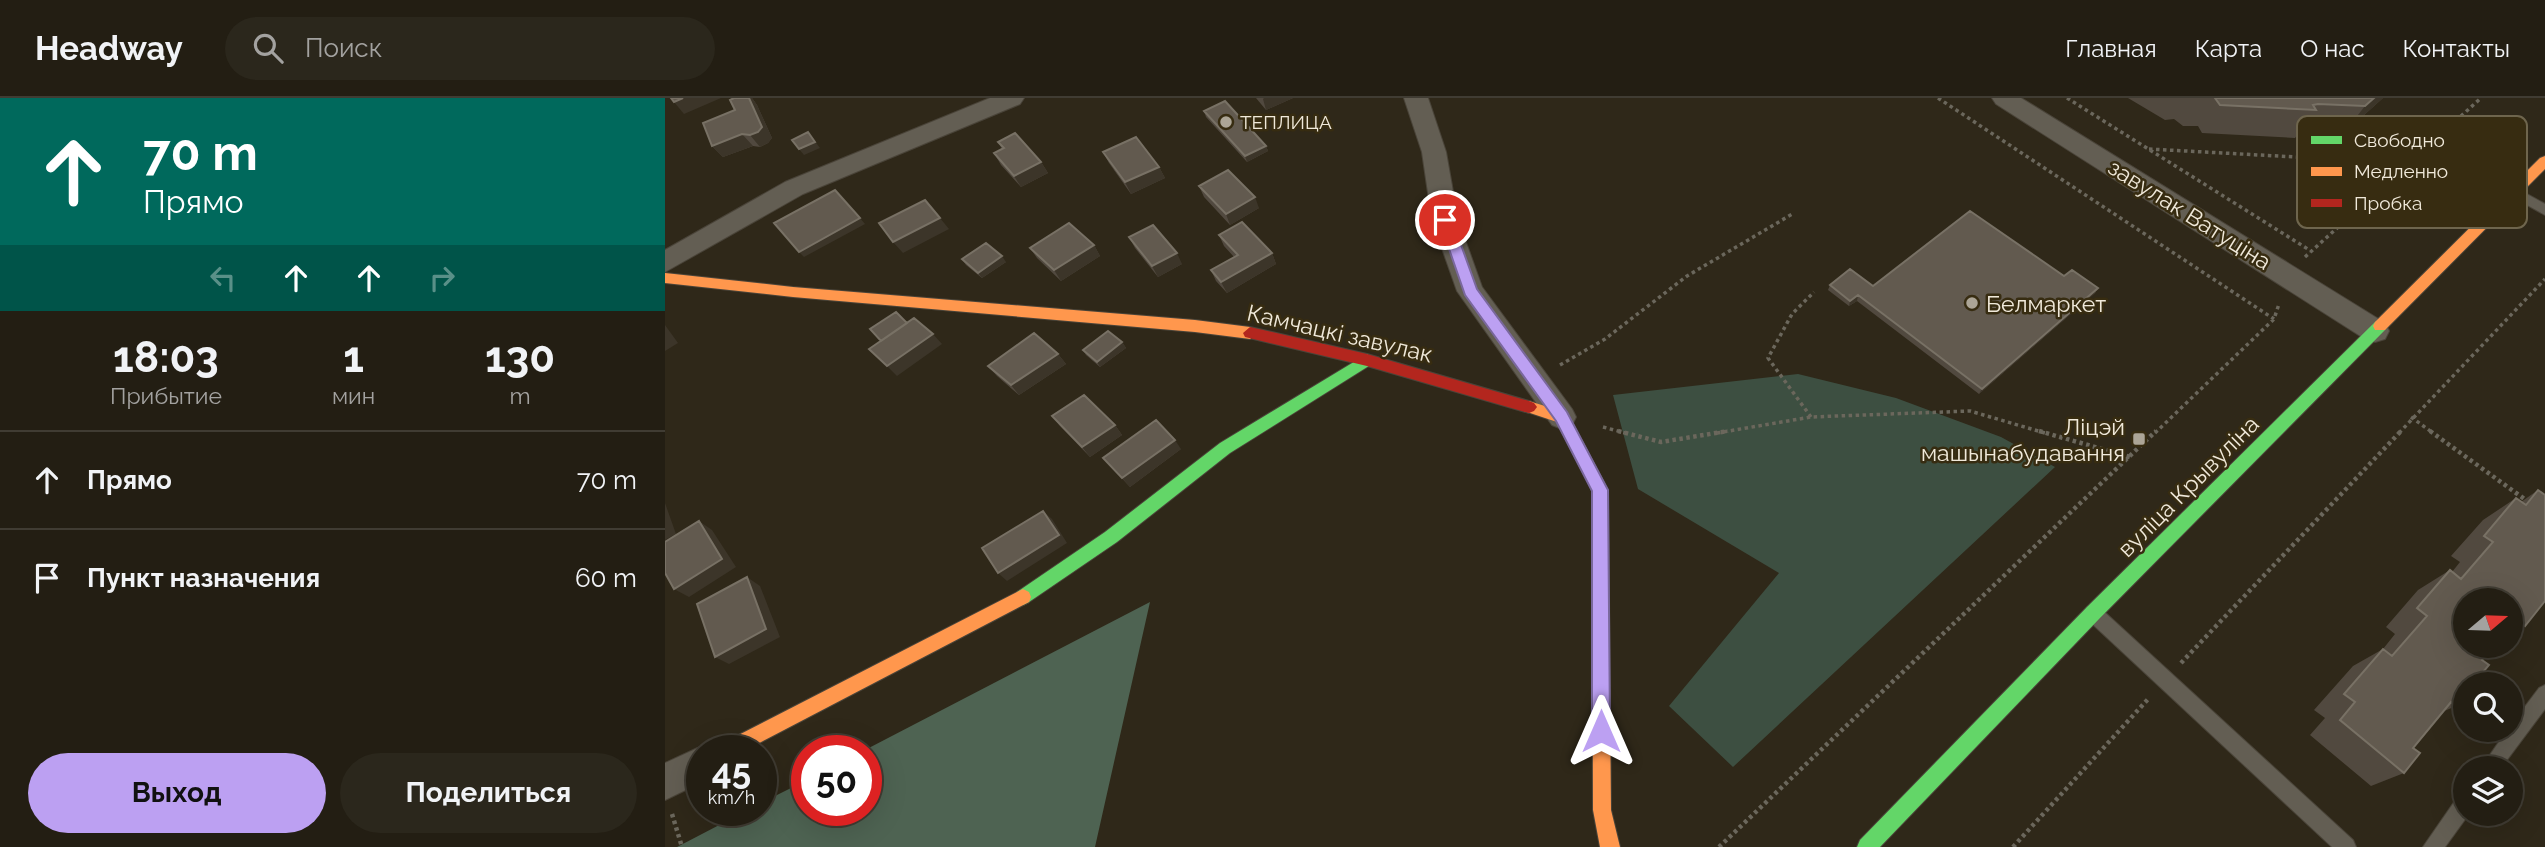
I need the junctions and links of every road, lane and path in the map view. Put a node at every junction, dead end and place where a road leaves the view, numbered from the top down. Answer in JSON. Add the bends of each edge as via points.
{"nodes":[{"id":1,"x":1012,"y":98,"type":"edge"},
{"id":2,"x":1416,"y":98,"type":"edge"},
{"id":3,"x":1938,"y":98,"type":"edge"},
{"id":4,"x":2004,"y":98,"type":"edge"},
{"id":5,"x":2067,"y":98,"type":"edge"},
{"id":6,"x":2481,"y":98,"type":"edge"},
{"id":7,"x":2461,"y":116,"type":"edge"},
{"id":8,"x":2149,"y":149,"type":"junction"},
{"id":9,"x":2297,"y":157,"type":"edge"},
{"id":10,"x":2545,"y":161,"type":"edge"},
{"id":11,"x":2527,"y":179,"type":"edge"},
{"id":12,"x":2527,"y":199,"type":"edge"},
{"id":13,"x":2545,"y":209,"type":"edge"},
{"id":14,"x":1794,"y":213,"type":"dead end"},
{"id":15,"x":2337,"y":228,"type":"edge"},
{"id":16,"x":2478,"y":228,"type":"edge"},
{"id":17,"x":2311,"y":251,"type":"junction"},
{"id":18,"x":665,"y":262,"type":"edge"},
{"id":19,"x":2289,"y":276,"type":"junction"},
{"id":20,"x":665,"y":278,"type":"edge"},
{"id":21,"x":2545,"y":279,"type":"edge"},
{"id":22,"x":1814,"y":292,"type":"dead end"},
{"id":23,"x":2274,"y":319,"type":"junction"},
{"id":24,"x":2375,"y":331,"type":"junction"},
{"id":25,"x":1367,"y":360,"type":"junction"},
{"id":26,"x":1535,"y":380,"type":"junction"},
{"id":27,"x":1562,"y":417,"type":"junction"},
{"id":28,"x":1811,"y":417,"type":"junction"},
{"id":29,"x":2411,"y":417,"type":"junction"},
{"id":30,"x":2130,"y":457,"type":"junction"},
{"id":31,"x":2534,"y":506,"type":"edge"},
{"id":32,"x":2093,"y":613,"type":"junction"},
{"id":33,"x":2165,"y":681,"type":"junction"},
{"id":34,"x":2545,"y":694,"type":"edge"},
{"id":35,"x":756,"y":735,"type":"edge"},
{"id":36,"x":2499,"y":756,"type":"edge"},
{"id":37,"x":686,"y":776,"type":"edge"},
{"id":38,"x":667,"y":792,"type":"edge"},
{"id":39,"x":2453,"y":820,"type":"edge"},
{"id":40,"x":682,"y":847,"type":"edge"},
{"id":41,"x":1610,"y":847,"type":"edge"},
{"id":42,"x":1719,"y":847,"type":"edge"},
{"id":43,"x":1867,"y":847,"type":"edge"},
{"id":44,"x":2013,"y":847,"type":"edge"},
{"id":45,"x":2346,"y":847,"type":"edge"},
{"id":46,"x":2433,"y":847,"type":"edge"}],
"edges":[{"from":1,"to":18,"type":"street","via":[[794,188]]},
{"from":2,"to":26,"type":"street","via":[[1434,152],[1445,220],[1471,291]]},
{"from":3,"to":23,"type":"path"},
{"from":4,"to":19,"type":"street","name":"завулак Ватуціна"},
{"from":5,"to":8,"type":"path"},
{"from":6,"to":7,"type":"path"},
{"from":8,"to":9,"type":"path"},
{"from":8,"to":17,"type":"path"},
{"from":10,"to":11,"type":"main road","name":"вуліца Крывуліна"},
{"from":12,"to":13,"type":"lane"},
{"from":14,"to":26,"type":"path","via":[[1687,276],[1605,339]]},
{"from":15,"to":17,"type":"path"},
{"from":16,"to":24,"type":"main road","name":"вуліца Крывуліна"},
{"from":17,"to":19,"type":"path"},
{"from":19,"to":23,"type":"path"},
{"from":19,"to":24,"type":"street","name":"завулак Ватуціна"},
{"from":20,"to":25,"type":"main road","name":"Камчацкі завулак","via":[[1195,326],[1262,335]]},
{"from":21,"to":29,"type":"path"},
{"from":22,"to":28,"type":"path","via":[[1792,314],[1768,358]]},
{"from":23,"to":30,"type":"path"},
{"from":24,"to":32,"type":"main road","name":"вуліца Крывуліна"},
{"from":25,"to":27,"type":"main road","name":"Камчацкі завулак"},
{"from":25,"to":35,"type":"main road","via":[[1225,448],[1032,592]]},
{"from":26,"to":27,"type":"street"},
{"from":27,"to":28,"type":"path","via":[[1661,442]]},
{"from":27,"to":41,"type":"main road","via":[[1600,490],[1602,810]]},
{"from":28,"to":30,"type":"path","via":[[1970,411]]},
{"from":29,"to":31,"type":"path"},
{"from":29,"to":33,"type":"path"},
{"from":30,"to":42,"type":"path"},
{"from":32,"to":33,"type":"lane"},
{"from":32,"to":43,"type":"main road","name":"вуліца Крывуліна"},
{"from":33,"to":44,"type":"path"},
{"from":33,"to":45,"type":"lane"},
{"from":34,"to":36,"type":"lane"},
{"from":37,"to":38,"type":"street"},
{"from":38,"to":40,"type":"path"},
{"from":39,"to":46,"type":"lane"}]}
